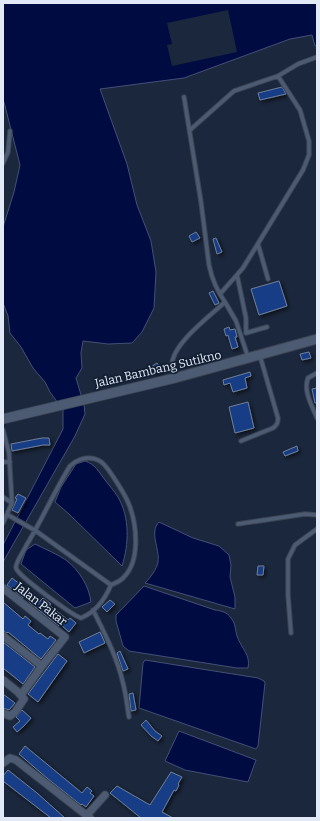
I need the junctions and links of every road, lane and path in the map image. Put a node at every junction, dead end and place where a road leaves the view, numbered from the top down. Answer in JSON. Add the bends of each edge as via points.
{"nodes":[{"id":1,"x":317,"y":57,"type":"edge"},
{"id":2,"x":278,"y":76,"type":"junction"},
{"id":3,"x":184,"y":97,"type":"dead end"},
{"id":4,"x":190,"y":130,"type":"junction"},
{"id":5,"x":10,"y":131,"type":"dead end"},
{"id":6,"x":3,"y":163,"type":"edge"},
{"id":7,"x":258,"y":244,"type":"junction"},
{"id":8,"x":237,"y":274,"type":"junction"},
{"id":9,"x":268,"y":279,"type":"dead end"},
{"id":10,"x":220,"y":294,"type":"junction"},
{"id":11,"x":225,"y":302,"type":"junction"},
{"id":12,"x":267,"y":327,"type":"dead end"},
{"id":13,"x":246,"y":333,"type":"junction"},
{"id":14,"x":241,"y":335,"type":"junction"},
{"id":15,"x":317,"y":339,"type":"edge"},
{"id":16,"x":260,"y":355,"type":"junction"},
{"id":17,"x":249,"y":358,"type":"junction"},
{"id":18,"x":317,"y":373,"type":"edge"},
{"id":19,"x":175,"y":378,"type":"junction"},
{"id":20,"x":317,"y":418,"type":"edge"},
{"id":21,"x":3,"y":419,"type":"edge"},
{"id":22,"x":3,"y":430,"type":"edge"},
{"id":23,"x":241,"y":441,"type":"dead end"},
{"id":24,"x":3,"y":462,"type":"edge"},
{"id":25,"x":10,"y":462,"type":"junction"},
{"id":26,"x":3,"y":497,"type":"edge"},
{"id":27,"x":12,"y":503,"type":"junction"},
{"id":28,"x":8,"y":515,"type":"junction"},
{"id":29,"x":317,"y":515,"type":"edge"},
{"id":30,"x":3,"y":523,"type":"edge"},
{"id":31,"x":238,"y":524,"type":"dead end"},
{"id":32,"x":317,"y":529,"type":"edge"},
{"id":33,"x":36,"y":531,"type":"junction"},
{"id":34,"x":111,"y":585,"type":"junction"},
{"id":35,"x":3,"y":588,"type":"edge"},
{"id":36,"x":93,"y":610,"type":"junction"},
{"id":37,"x":291,"y":634,"type":"dead end"},
{"id":38,"x":3,"y":636,"type":"edge"},
{"id":39,"x":42,"y":666,"type":"junction"},
{"id":40,"x":3,"y":680,"type":"edge"},
{"id":41,"x":21,"y":695,"type":"junction"},
{"id":42,"x":3,"y":712,"type":"edge"},
{"id":43,"x":129,"y":717,"type":"dead end"},
{"id":44,"x":3,"y":763,"type":"edge"},
{"id":45,"x":105,"y":795,"type":"dead end"},
{"id":46,"x":88,"y":817,"type":"edge"}],
"edges":[{"from":1,"to":2,"type":"lane","via":[[298,64]]},
{"from":2,"to":4,"type":"lane","via":[[234,91]]},
{"from":2,"to":7,"type":"lane","via":[[300,110],[309,155],[303,170]]},
{"from":3,"to":4,"type":"lane"},
{"from":4,"to":10,"type":"lane","via":[[209,265]]},
{"from":5,"to":6,"type":"lane","via":[[8,152]]},
{"from":7,"to":8,"type":"lane"},
{"from":7,"to":9,"type":"lane"},
{"from":8,"to":10,"type":"lane"},
{"from":8,"to":13,"type":"lane","via":[[246,318]]},
{"from":10,"to":11,"type":"lane"},
{"from":11,"to":14,"type":"lane"},
{"from":11,"to":19,"type":"lane","via":[[181,345],[174,356],[172,366]]},
{"from":12,"to":13,"type":"lane"},
{"from":13,"to":14,"type":"lane"},
{"from":14,"to":17,"type":"lane"},
{"from":15,"to":16,"type":"street","name":"Jalan Bambang Sutikno"},
{"from":16,"to":17,"type":"street","name":"Jalan Bambang Sutikno"},
{"from":16,"to":23,"type":"lane","via":[[278,422],[269,430]]},
{"from":17,"to":19,"type":"street","name":"Jalan Bambang Sutikno"},
{"from":18,"to":20,"type":"lane","via":[[308,378],[306,386]]},
{"from":19,"to":21,"type":"street","name":"Jalan Bambang Sutikno"},
{"from":22,"to":25,"type":"lane"},
{"from":24,"to":25,"type":"lane"},
{"from":25,"to":27,"type":"lane"},
{"from":26,"to":27,"type":"lane"},
{"from":27,"to":28,"type":"lane"},
{"from":28,"to":30,"type":"lane"},
{"from":28,"to":33,"type":"lane"},
{"from":29,"to":31,"type":"lane","via":[[305,514]]},
{"from":32,"to":37,"type":"lane","via":[[295,545],[288,559]]},
{"from":33,"to":34,"type":"lane"},
{"from":33,"to":34,"type":"lane","via":[[70,466],[77,460],[89,458],[99,461],[118,482],[130,506],[135,524],[134,561],[124,578]]},
{"from":33,"to":36,"type":"lane","via":[[16,569],[77,616],[81,618]]},
{"from":34,"to":36,"type":"lane"},
{"from":35,"to":39,"type":"street","name":"Jalan Pakar","via":[[65,638]]},
{"from":36,"to":43,"type":"lane","via":[[120,670]]},
{"from":38,"to":39,"type":"street"},
{"from":39,"to":41,"type":"street","name":"Jalan Pakar"},
{"from":40,"to":41,"type":"street"},
{"from":41,"to":42,"type":"street","name":"Jalan Pakar","via":[[23,700],[15,712],[10,716]]},
{"from":44,"to":46,"type":"street","via":[[10,758],[16,760]]},
{"from":45,"to":46,"type":"street"}]}
